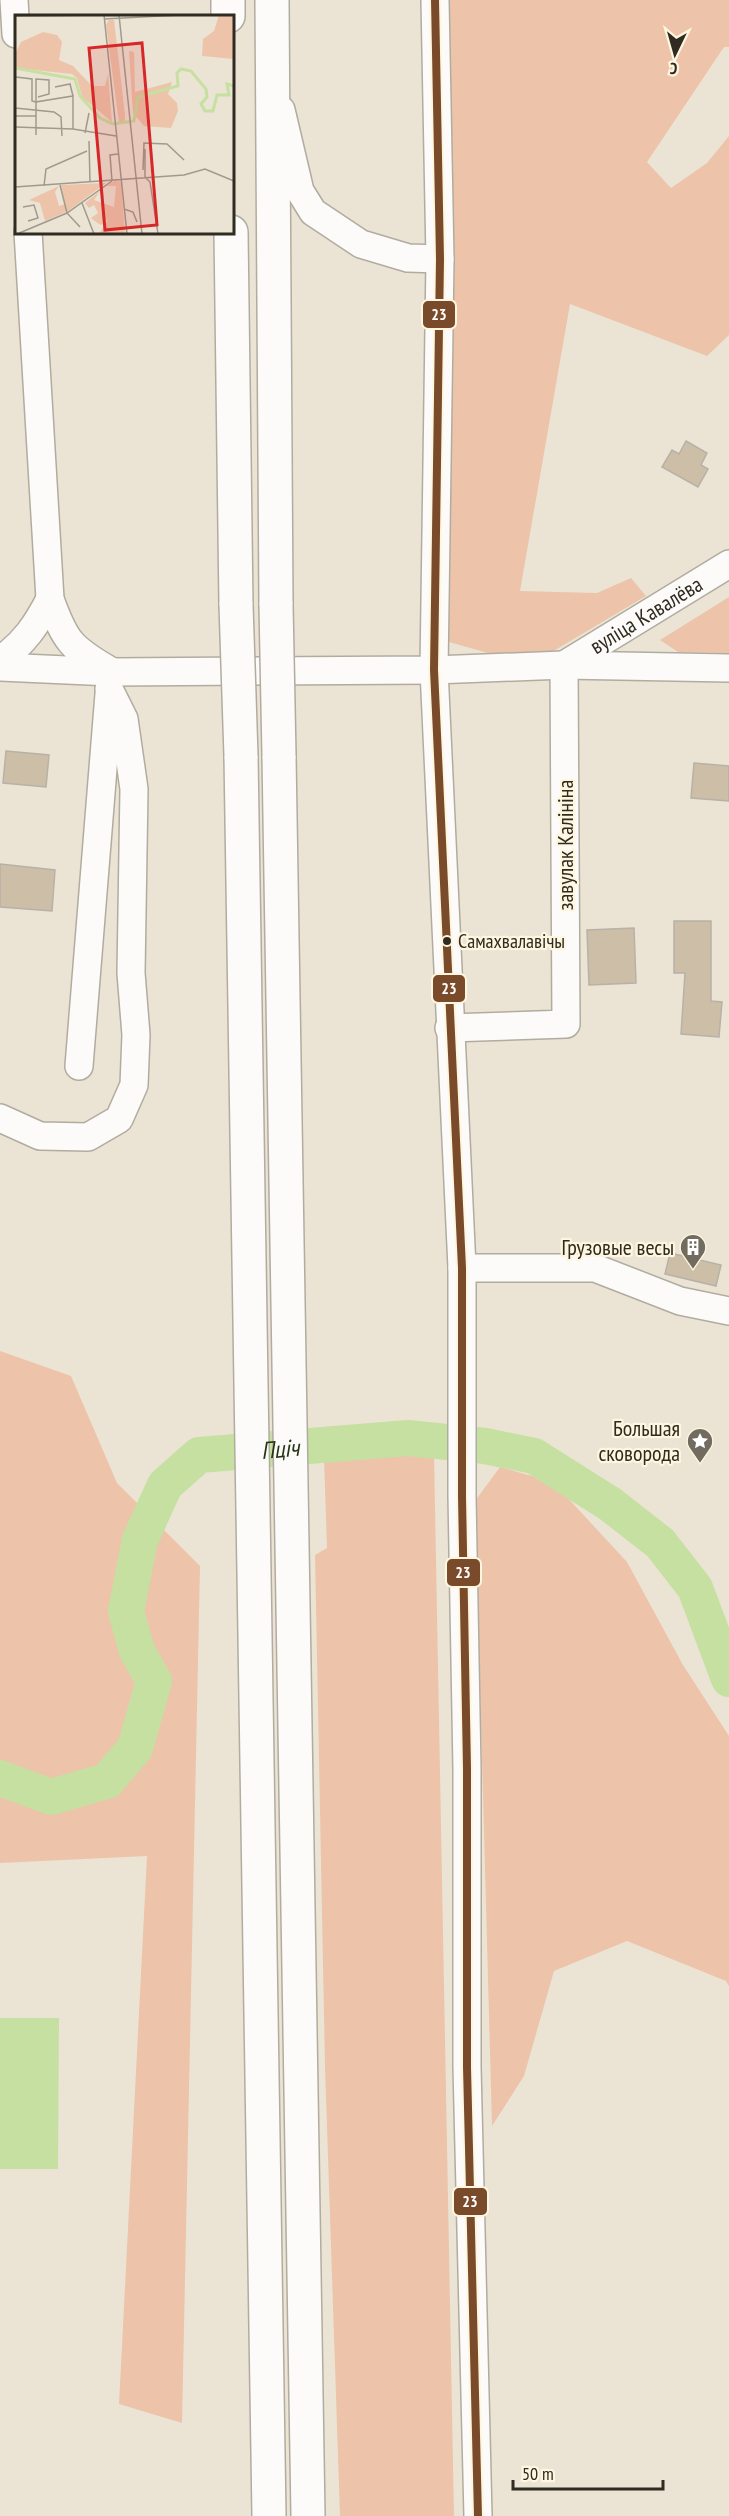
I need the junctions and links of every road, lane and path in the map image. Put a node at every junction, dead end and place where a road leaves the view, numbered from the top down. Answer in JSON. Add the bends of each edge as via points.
{"nodes":[{"id":1,"x":14,"y":0,"type":"edge"},
{"id":2,"x":272,"y":0,"type":"edge"},
{"id":3,"x":435,"y":0,"type":"edge"},
{"id":4,"x":15,"y":17,"type":"edge"},
{"id":5,"x":273,"y":74,"type":"junction"},
{"id":6,"x":28,"y":234,"type":"edge"},
{"id":7,"x":231,"y":234,"type":"edge"},
{"id":8,"x":440,"y":259,"type":"junction"},
{"id":9,"x":729,"y":564,"type":"edge"},
{"id":10,"x":50,"y":599,"type":"junction"},
{"id":11,"x":0,"y":660,"type":"edge"},
{"id":12,"x":564,"y":666,"type":"junction"},
{"id":13,"x":0,"y":667,"type":"edge"},
{"id":14,"x":729,"y":668,"type":"edge"},
{"id":15,"x":434,"y":670,"type":"junction"},
{"id":16,"x":110,"y":680,"type":"junction"},
{"id":17,"x":449,"y":1028,"type":"junction"},
{"id":18,"x":79,"y":1066,"type":"dead end"},
{"id":19,"x":0,"y":1118,"type":"edge"},
{"id":20,"x":462,"y":1268,"type":"junction"},
{"id":21,"x":729,"y":1311,"type":"edge"},
{"id":22,"x":269,"y":2516,"type":"edge"},
{"id":23,"x":308,"y":2516,"type":"edge"},
{"id":24,"x":478,"y":2516,"type":"edge"}],
"edges":[{"from":1,"to":4,"type":"street"},
{"from":2,"to":5,"type":"highway"},
{"from":3,"to":8,"type":"street"},
{"from":5,"to":8,"type":"street","via":[[300,191],[313,212],[361,244],[408,258]]},
{"from":5,"to":23,"type":"highway","bridge":true,"via":[[276,605]]},
{"from":6,"to":10,"type":"street"},
{"from":7,"to":22,"type":"highway","bridge":true},
{"from":8,"to":15,"type":"street"},
{"from":9,"to":12,"type":"street","name":"вуліца Кавалёва"},
{"from":10,"to":11,"type":"street","via":[[35,628]]},
{"from":10,"to":16,"type":"street","via":[[61,630],[80,654]]},
{"from":12,"to":14,"type":"street"},
{"from":12,"to":15,"type":"street"},
{"from":12,"to":17,"type":"street","name":"завулак Калініна","via":[[566,1024]]},
{"from":13,"to":16,"type":"street"},
{"from":15,"to":16,"type":"street"},
{"from":15,"to":17,"type":"street"},
{"from":16,"to":18,"type":"street"},
{"from":16,"to":19,"type":"street","via":[[124,719],[134,789],[134,1085],[119,1119],[88,1137],[40,1136]]},
{"from":17,"to":20,"type":"street"},
{"from":20,"to":21,"type":"street","via":[[595,1268],[680,1301]]},
{"from":20,"to":24,"type":"street","via":[[467,2067]]}]}
